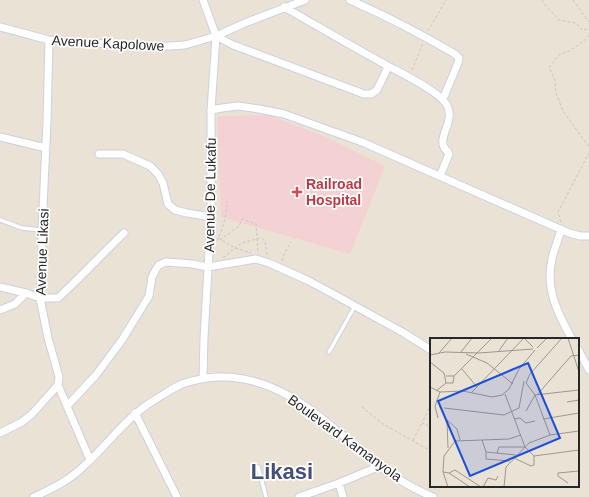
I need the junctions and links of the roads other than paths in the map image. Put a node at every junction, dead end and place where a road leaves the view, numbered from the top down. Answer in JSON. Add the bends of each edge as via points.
{"nodes":[{"id":1,"x":203,"y":0,"type":"edge"},
{"id":2,"x":305,"y":0,"type":"edge"},
{"id":3,"x":350,"y":0,"type":"edge"},
{"id":4,"x":284,"y":7,"type":"junction"},
{"id":5,"x":0,"y":27,"type":"edge"},
{"id":6,"x":216,"y":36,"type":"junction"},
{"id":7,"x":49,"y":40,"type":"junction"},
{"id":8,"x":388,"y":67,"type":"junction"},
{"id":9,"x":443,"y":99,"type":"junction"},
{"id":10,"x":211,"y":110,"type":"junction"},
{"id":11,"x":0,"y":138,"type":"edge"},
{"id":12,"x":46,"y":148,"type":"junction"},
{"id":13,"x":99,"y":154,"type":"dead end"},
{"id":14,"x":440,"y":176,"type":"junction"},
{"id":15,"x":211,"y":217,"type":"junction"},
{"id":16,"x":0,"y":220,"type":"edge"},
{"id":17,"x":560,"y":229,"type":"junction"},
{"id":18,"x":42,"y":230,"type":"junction"},
{"id":19,"x":124,"y":233,"type":"dead end"},
{"id":20,"x":589,"y":236,"type":"edge"},
{"id":21,"x":212,"y":266,"type":"junction"},
{"id":22,"x":0,"y":287,"type":"edge"},
{"id":23,"x":26,"y":293,"type":"junction"},
{"id":24,"x":40,"y":298,"type":"junction"},
{"id":25,"x":355,"y":306,"type":"junction"},
{"id":26,"x":0,"y":310,"type":"edge"},
{"id":27,"x":571,"y":338,"type":"edge"},
{"id":28,"x":430,"y":349,"type":"edge"},
{"id":29,"x":329,"y":352,"type":"dead end"},
{"id":30,"x":579,"y":352,"type":"edge"},
{"id":31,"x":589,"y":370,"type":"edge"},
{"id":32,"x":203,"y":378,"type":"junction"},
{"id":33,"x":58,"y":385,"type":"junction"},
{"id":34,"x":67,"y":406,"type":"junction"},
{"id":35,"x":135,"y":413,"type":"junction"},
{"id":36,"x":0,"y":434,"type":"edge"},
{"id":37,"x":90,"y":460,"type":"junction"},
{"id":38,"x":380,"y":466,"type":"junction"},
{"id":39,"x":258,"y":467,"type":"dead end"},
{"id":40,"x":338,"y":483,"type":"junction"},
{"id":41,"x":34,"y":497,"type":"edge"},
{"id":42,"x":177,"y":497,"type":"edge"},
{"id":43,"x":266,"y":497,"type":"edge"},
{"id":44,"x":299,"y":497,"type":"edge"},
{"id":45,"x":343,"y":497,"type":"edge"},
{"id":46,"x":433,"y":497,"type":"edge"}],
"edges":[{"from":1,"to":6,"type":"street"},
{"from":2,"to":4,"type":"street","name":"Avenue Kapolowe"},
{"from":3,"to":9,"type":"street","via":[[425,37],[459,58]]},
{"from":4,"to":6,"type":"street","name":"Avenue Kapolowe"},
{"from":4,"to":8,"type":"street"},
{"from":5,"to":7,"type":"street","name":"Avenue Kapolowe"},
{"from":6,"to":7,"type":"street","name":"Avenue Kapolowe","via":[[185,45],[153,47]]},
{"from":6,"to":8,"type":"street","via":[[233,45],[364,94],[371,94],[377,90]]},
{"from":6,"to":10,"type":"street","name":"Avenue De Lukafu"},
{"from":7,"to":12,"type":"street","name":"Avenue Likasi"},
{"from":8,"to":9,"type":"street"},
{"from":9,"to":14,"type":"street","via":[[450,113],[442,142],[443,148],[449,154]]},
{"from":10,"to":14,"type":"street","via":[[238,106],[284,114],[362,142]]},
{"from":10,"to":15,"type":"street","name":"Avenue De Lukafu"},
{"from":11,"to":12,"type":"street"},
{"from":12,"to":18,"type":"street","name":"Avenue Likasi"},
{"from":13,"to":15,"type":"street","via":[[123,154],[150,166],[163,184],[168,204],[175,210]]},
{"from":14,"to":17,"type":"street"},
{"from":15,"to":21,"type":"street","name":"Avenue De Lukafu","via":[[209,254]]},
{"from":16,"to":18,"type":"lane","via":[[22,228]]},
{"from":17,"to":20,"type":"street","via":[[580,236]]},
{"from":17,"to":27,"type":"street","via":[[552,259],[551,292],[558,314]]},
{"from":18,"to":24,"type":"street","name":"Avenue Likasi"},
{"from":19,"to":24,"type":"street","via":[[58,298]]},
{"from":21,"to":25,"type":"street","via":[[256,259],[307,280]]},
{"from":21,"to":32,"type":"street","name":"Avenue De Lukafu","via":[[204,338]]},
{"from":21,"to":34,"type":"street","via":[[166,262],[159,265],[152,277],[149,296],[122,340],[96,375]]},
{"from":22,"to":23,"type":"street"},
{"from":23,"to":24,"type":"street"},
{"from":23,"to":26,"type":"street","via":[[15,304]]},
{"from":24,"to":33,"type":"street","name":"Avenue Likasi","via":[[59,377]]},
{"from":25,"to":28,"type":"street"},
{"from":25,"to":29,"type":"lane"},
{"from":30,"to":31,"type":"street"},
{"from":32,"to":35,"type":"street","name":"Boulevard Kamanyola","via":[[167,392]]},
{"from":32,"to":38,"type":"street","name":"Boulevard Kamanyola","via":[[236,378],[282,392],[324,420]]},
{"from":33,"to":34,"type":"street","name":"Avenue Likasi"},
{"from":33,"to":36,"type":"street","via":[[32,414]]},
{"from":34,"to":37,"type":"street","name":"Avenue Likasi"},
{"from":35,"to":37,"type":"street","name":"Boulevard Kamanyola"},
{"from":35,"to":42,"type":"street"},
{"from":37,"to":41,"type":"street","name":"Boulevard Kamanyola","via":[[66,481]]},
{"from":38,"to":40,"type":"street"},
{"from":38,"to":46,"type":"street","name":"Boulevard Kamanyola"},
{"from":39,"to":43,"type":"lane"},
{"from":40,"to":44,"type":"street"},
{"from":40,"to":45,"type":"street"}]}
